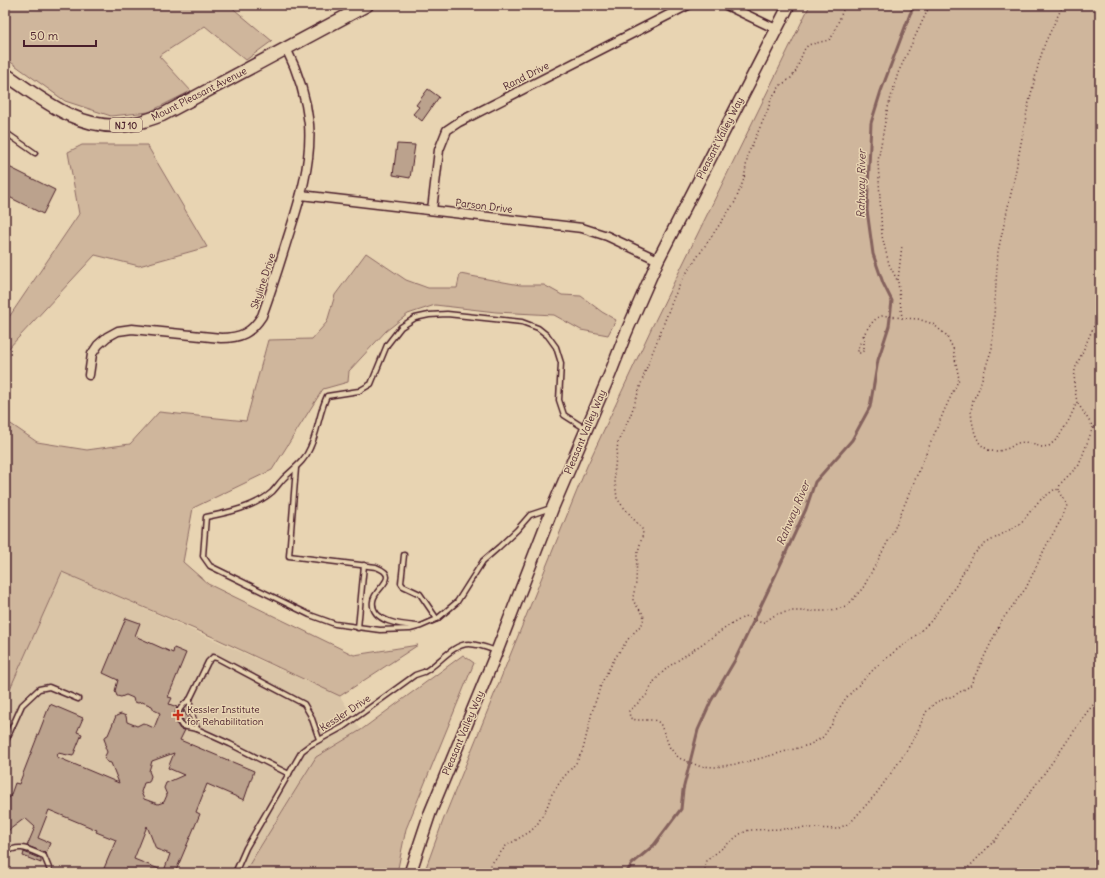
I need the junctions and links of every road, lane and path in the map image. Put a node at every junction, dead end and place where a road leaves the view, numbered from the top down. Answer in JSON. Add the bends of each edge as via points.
{"nodes":[{"id":1,"x":367,"y":5,"type":"edge"},
{"id":2,"x":688,"y":5,"type":"edge"},
{"id":3,"x":726,"y":5,"type":"edge"},
{"id":4,"x":789,"y":5,"type":"edge"},
{"id":5,"x":845,"y":5,"type":"edge"},
{"id":6,"x":930,"y":5,"type":"edge"},
{"id":7,"x":1063,"y":5,"type":"edge"},
{"id":8,"x":776,"y":29,"type":"junction"},
{"id":9,"x":286,"y":48,"type":"junction"},
{"id":10,"x":5,"y":74,"type":"edge"},
{"id":11,"x":5,"y":132,"type":"edge"},
{"id":12,"x":35,"y":153,"type":"dead end"},
{"id":13,"x":302,"y":195,"type":"junction"},
{"id":14,"x":432,"y":210,"type":"junction"},
{"id":15,"x":902,"y":245,"type":"dead end"},
{"id":16,"x":658,"y":260,"type":"junction"},
{"id":17,"x":898,"y":282,"type":"junction"},
{"id":18,"x":1100,"y":312,"type":"edge"},
{"id":19,"x":902,"y":318,"type":"junction"},
{"id":20,"x":864,"y":335,"type":"junction"},
{"id":21,"x":89,"y":375,"type":"dead end"},
{"id":22,"x":1077,"y":402,"type":"junction"},
{"id":23,"x":1093,"y":427,"type":"junction"},
{"id":24,"x":586,"y":429,"type":"junction"},
{"id":25,"x":1100,"y":435,"type":"edge"},
{"id":26,"x":296,"y":468,"type":"junction"},
{"id":27,"x":1059,"y":490,"type":"junction"},
{"id":28,"x":553,"y":507,"type":"junction"},
{"id":29,"x":404,"y":555,"type":"dead end"},
{"id":30,"x":364,"y":565,"type":"junction"},
{"id":31,"x":437,"y":619,"type":"junction"},
{"id":32,"x":421,"y":626,"type":"junction"},
{"id":33,"x":358,"y":628,"type":"junction"},
{"id":34,"x":497,"y":651,"type":"junction"},
{"id":35,"x":1100,"y":697,"type":"edge"},
{"id":36,"x":78,"y":698,"type":"dead end"},
{"id":37,"x":190,"y":698,"type":"junction"},
{"id":38,"x":197,"y":729,"type":"junction"},
{"id":39,"x":319,"y":740,"type":"junction"},
{"id":40,"x":5,"y":743,"type":"edge"},
{"id":41,"x":289,"y":774,"type":"junction"},
{"id":42,"x":5,"y":853,"type":"edge"},
{"id":43,"x":51,"y":873,"type":"edge"},
{"id":44,"x":235,"y":873,"type":"edge"},
{"id":45,"x":410,"y":873,"type":"edge"},
{"id":46,"x":488,"y":873,"type":"edge"},
{"id":47,"x":707,"y":873,"type":"edge"},
{"id":48,"x":963,"y":873,"type":"edge"}],
"edges":[{"from":1,"to":9,"type":"main road","name":"Mount Pleasant Avenue","number":"NJ 10"},
{"from":2,"to":14,"type":"street","name":"Rand Drive","via":[[447,130],[439,150]]},
{"from":3,"to":8,"type":"street"},
{"from":4,"to":8,"type":"main road","name":"Pleasant Valley Way"},
{"from":5,"to":46,"type":"path","via":[[833,36],[829,40],[808,45],[796,73],[781,84],[772,96],[748,154],[742,188],[683,278],[618,442],[614,474],[618,498],[642,529],[643,534],[637,555],[633,597],[643,614],[642,624],[615,658],[602,682],[583,750],[576,763],[552,794],[531,831],[506,846],[492,863]]},
{"from":6,"to":17,"type":"path","via":[[898,73],[887,111],[878,161],[882,236],[889,264]]},
{"from":7,"to":22,"type":"path","via":[[1044,43],[1028,106],[998,251],[992,348],[971,411],[975,434],[980,444],[996,452],[1025,442],[1042,447],[1049,446],[1058,438]]},
{"from":8,"to":16,"type":"main road","name":"Pleasant Valley Way"},
{"from":9,"to":10,"type":"main road","name":"Mount Pleasant Avenue","number":"NJ 10","via":[[162,115],[126,125],[98,125],[82,121],[66,114]]},
{"from":9,"to":13,"type":"street","name":"Skyline Drive","via":[[302,89],[309,125],[308,156]]},
{"from":11,"to":12,"type":"lane"},
{"from":13,"to":14,"type":"street","name":"Parson Drive"},
{"from":13,"to":21,"type":"street","name":"Skyline Drive","via":[[262,316],[256,326],[233,338],[132,329],[118,331],[98,344],[92,354]]},
{"from":14,"to":16,"type":"street","name":"Parson Drive","via":[[582,228],[607,236]]},
{"from":15,"to":17,"type":"path"},
{"from":16,"to":24,"type":"main road","name":"Pleasant Valley Way"},
{"from":17,"to":19,"type":"path"},
{"from":18,"to":22,"type":"path","via":[[1075,369]]},
{"from":19,"to":20,"type":"path","via":[[878,317]]},
{"from":19,"to":27,"type":"path","via":[[918,319],[933,324],[946,334],[953,348],[960,379],[893,532],[863,588],[846,607],[826,611],[792,611],[777,614],[762,623],[746,616],[668,667],[655,680],[646,696],[629,711],[630,718],[660,723],[670,748],[679,758],[700,766],[716,767],[743,763],[809,745],[823,737],[846,698],[884,660],[931,621],[957,584],[972,556],[983,545],[1020,524],[1039,501],[1055,489]]},
{"from":20,"to":20,"type":"path","via":[[857,350],[858,353],[864,350]]},
{"from":22,"to":23,"type":"path"},
{"from":23,"to":25,"type":"path"},
{"from":23,"to":27,"type":"path","via":[[1079,465],[1060,484]]},
{"from":24,"to":26,"type":"lane","via":[[564,415],[559,400],[561,363],[556,347],[538,328],[522,322],[447,314],[429,315],[415,318],[401,327],[387,345],[371,384],[359,390],[327,396],[310,450]]},
{"from":24,"to":28,"type":"main road","name":"Pleasant Valley Way"},
{"from":26,"to":30,"type":"lane","via":[[288,556]]},
{"from":26,"to":33,"type":"lane","via":[[284,477],[271,493],[250,505],[231,512],[206,516],[203,556],[210,566],[310,616]]},
{"from":27,"to":47,"type":"path","via":[[1067,506],[1062,518],[1026,588],[1002,620],[970,686],[936,702],[926,712],[915,737],[899,762],[876,794],[850,823],[837,829],[749,830],[740,834],[706,861]]},
{"from":28,"to":31,"type":"lane","via":[[530,515],[483,561],[457,602]]},
{"from":28,"to":34,"type":"main road","name":"Pleasant Valley Way"},
{"from":29,"to":31,"type":"lane","via":[[401,582],[403,586],[420,594]]},
{"from":30,"to":32,"type":"lane","via":[[376,566],[386,573],[384,586],[373,601],[375,611],[384,620],[400,625]]},
{"from":30,"to":33,"type":"lane"},
{"from":31,"to":32,"type":"lane"},
{"from":32,"to":33,"type":"lane","via":[[380,630]]},
{"from":34,"to":39,"type":"lane","name":"Kessler Drive","via":[[476,645],[461,646],[424,672],[415,675],[343,727]]},
{"from":34,"to":45,"type":"main road","name":"Pleasant Valley Way","via":[[430,813]]},
{"from":35,"to":48,"type":"path","via":[[996,839]]},
{"from":36,"to":40,"type":"lane","via":[[48,687],[39,690],[22,705]]},
{"from":37,"to":38,"type":"lane","via":[[190,708]]},
{"from":37,"to":38,"type":"lane","via":[[181,706],[178,717],[182,726]]},
{"from":37,"to":39,"type":"lane","via":[[210,659],[217,658],[304,704]]},
{"from":38,"to":41,"type":"lane"},
{"from":39,"to":41,"type":"lane","name":"Kessler Drive","via":[[302,751]]},
{"from":41,"to":44,"type":"lane","name":"Kessler Drive","via":[[246,848]]},
{"from":42,"to":43,"type":"lane","via":[[12,848],[25,848],[44,856]]}]}
